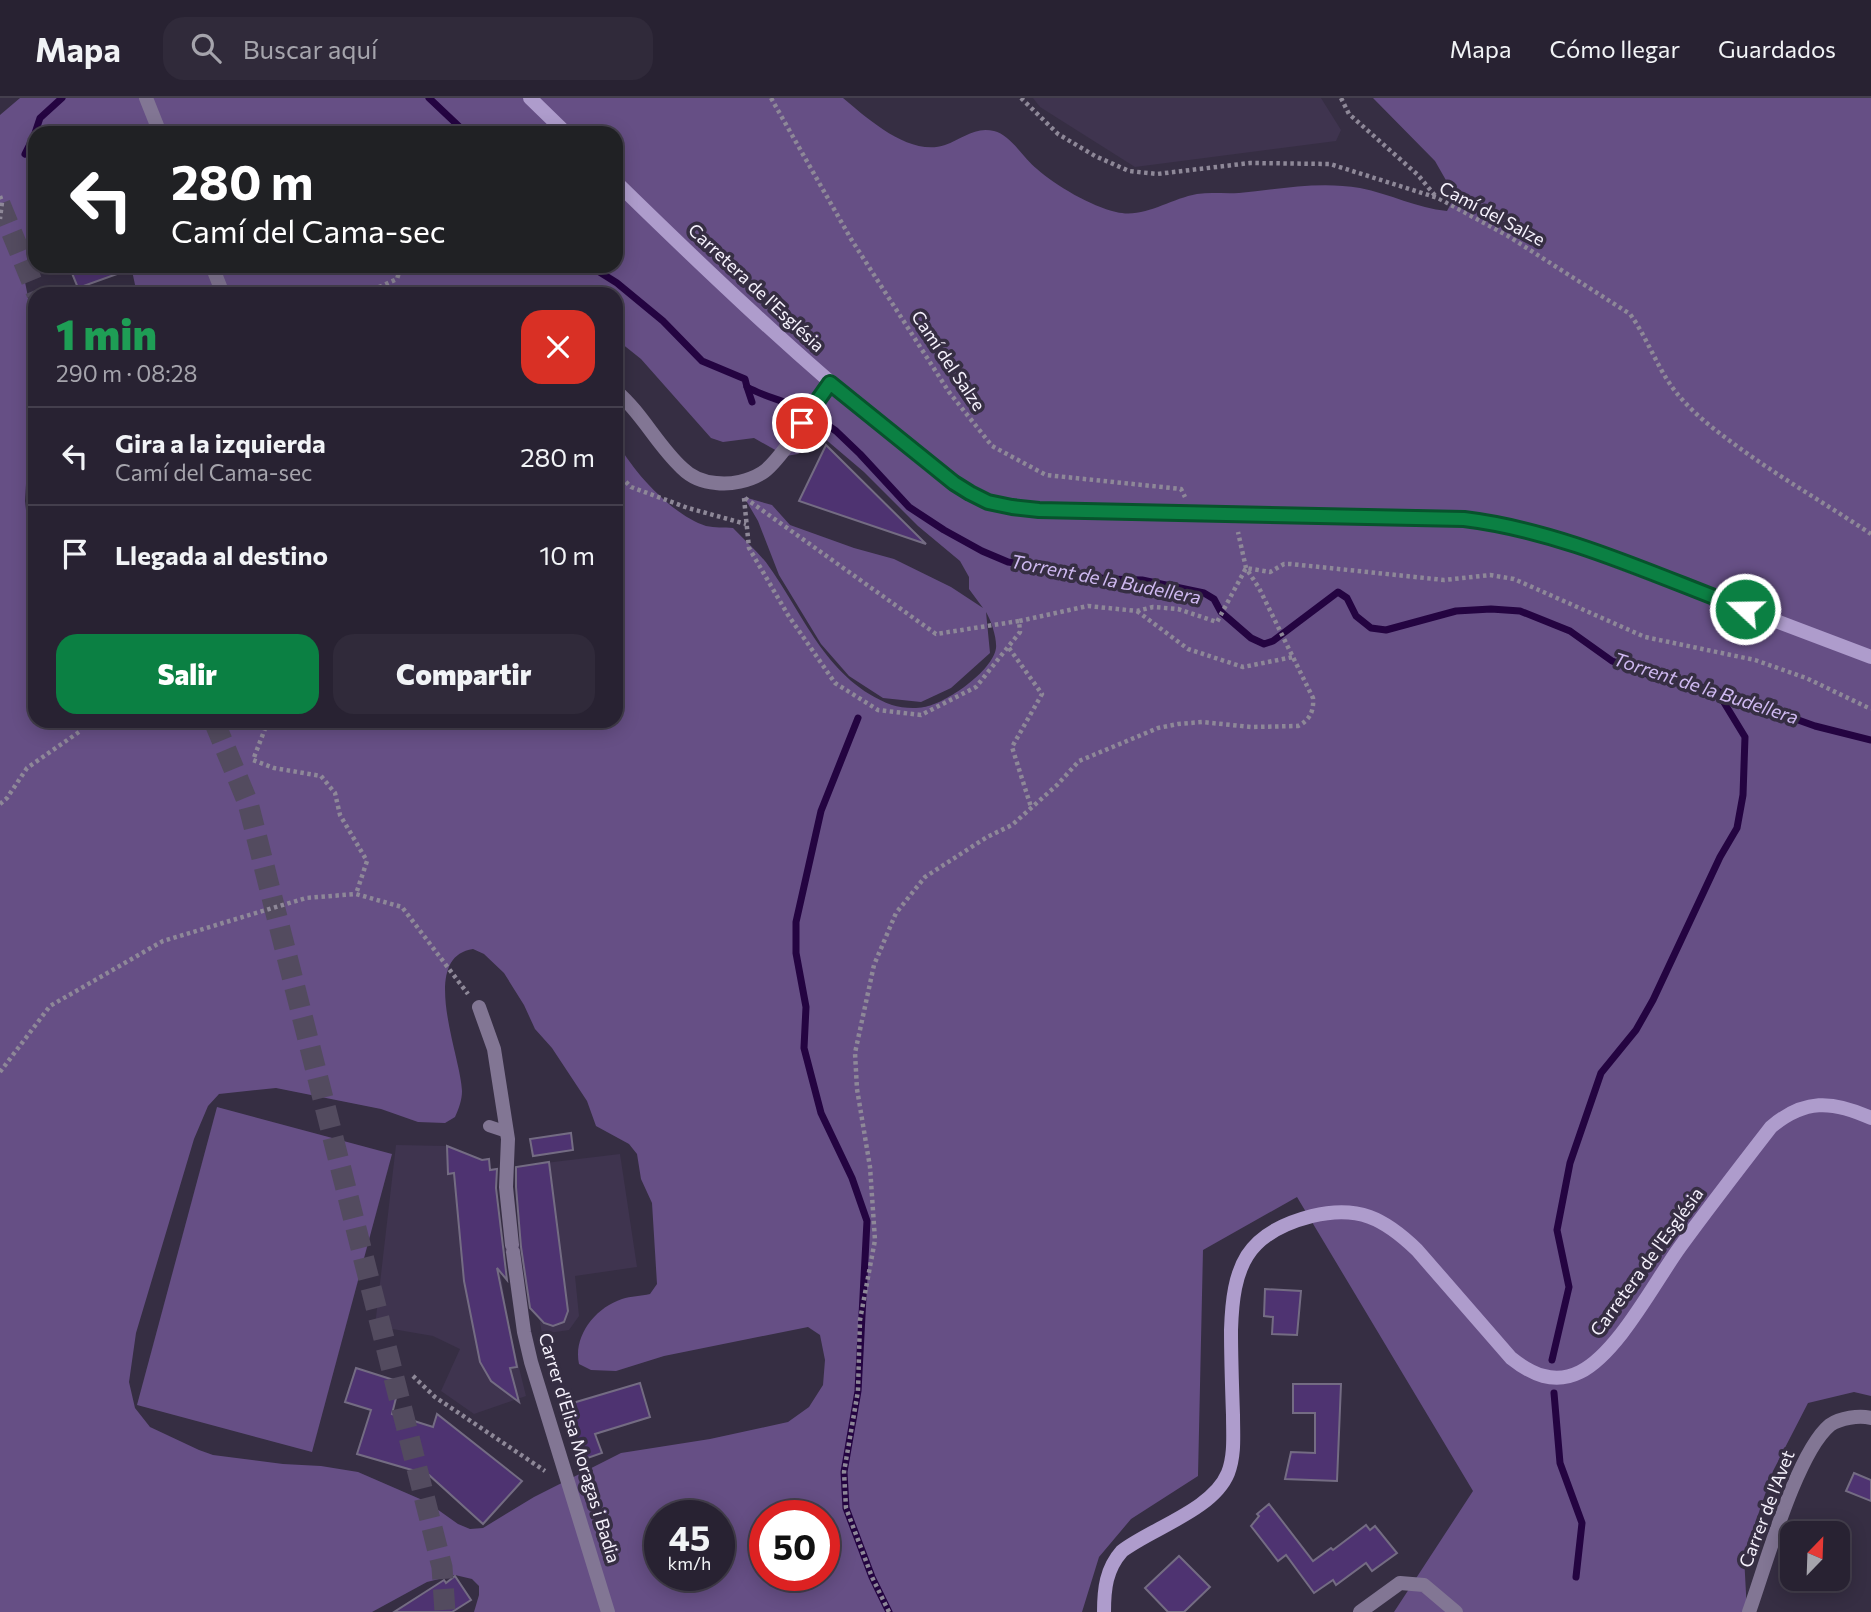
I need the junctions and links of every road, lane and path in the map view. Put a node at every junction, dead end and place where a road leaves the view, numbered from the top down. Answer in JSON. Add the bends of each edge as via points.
{"nodes":[{"id":1,"x":146,"y":98,"type":"edge"},
{"id":2,"x":530,"y":98,"type":"edge"},
{"id":3,"x":771,"y":98,"type":"edge"},
{"id":4,"x":1020,"y":98,"type":"edge"},
{"id":5,"x":1341,"y":98,"type":"edge"},
{"id":6,"x":157,"y":126,"type":"edge"},
{"id":7,"x":559,"y":126,"type":"edge"},
{"id":8,"x":623,"y":189,"type":"edge"},
{"id":9,"x":0,"y":196,"type":"edge"},
{"id":10,"x":1438,"y":198,"type":"junction"},
{"id":11,"x":0,"y":219,"type":"edge"},
{"id":12,"x":399,"y":273,"type":"edge"},
{"id":13,"x":379,"y":287,"type":"edge"},
{"id":14,"x":830,"y":383,"type":"junction"},
{"id":15,"x":623,"y":397,"type":"edge"},
{"id":16,"x":623,"y":479,"type":"edge"},
{"id":17,"x":727,"y":484,"type":"junction"},
{"id":18,"x":744,"y":497,"type":"junction"},
{"id":19,"x":1192,"y":512,"type":"junction"},
{"id":20,"x":1234,"y":514,"type":"junction"},
{"id":21,"x":746,"y":524,"type":"junction"},
{"id":22,"x":1871,"y":534,"type":"edge"},
{"id":23,"x":1246,"y":568,"type":"junction"},
{"id":24,"x":1137,"y":611,"type":"junction"},
{"id":25,"x":1019,"y":621,"type":"junction"},
{"id":26,"x":1009,"y":649,"type":"junction"},
{"id":27,"x":1293,"y":657,"type":"junction"},
{"id":28,"x":1871,"y":657,"type":"edge"},
{"id":29,"x":1871,"y":709,"type":"edge"},
{"id":30,"x":79,"y":728,"type":"edge"},
{"id":31,"x":265,"y":728,"type":"edge"},
{"id":32,"x":0,"y":804,"type":"edge"},
{"id":33,"x":1031,"y":807,"type":"junction"},
{"id":34,"x":356,"y":894,"type":"junction"},
{"id":35,"x":479,"y":1007,"type":"joint"},
{"id":36,"x":0,"y":1072,"type":"edge"},
{"id":37,"x":1871,"y":1118,"type":"edge"},
{"id":38,"x":489,"y":1126,"type":"dead end"},
{"id":39,"x":507,"y":1132,"type":"junction"},
{"id":40,"x":413,"y":1376,"type":"dead end"},
{"id":41,"x":1871,"y":1418,"type":"edge"},
{"id":42,"x":549,"y":1474,"type":"dead end"},
{"id":43,"x":608,"y":1612,"type":"edge"},
{"id":44,"x":889,"y":1612,"type":"edge"},
{"id":45,"x":1104,"y":1612,"type":"edge"},
{"id":46,"x":1360,"y":1612,"type":"edge"},
{"id":47,"x":1456,"y":1612,"type":"edge"},
{"id":48,"x":1749,"y":1612,"type":"edge"}],
"edges":[{"from":1,"to":6,"type":"street"},
{"from":2,"to":7,"type":"main road"},
{"from":3,"to":19,"type":"path","name":"Camí del Salze","via":[[850,239],[949,392],[992,446],[1045,475],[1181,489]]},
{"from":4,"to":10,"type":"path","name":"Camí del Salze","via":[[1058,134],[1129,171],[1157,174],[1250,163],[1330,164]]},
{"from":5,"to":10,"type":"path","via":[[1349,114]]},
{"from":8,"to":14,"type":"main road","name":"Carretera de l'Església"},
{"from":9,"to":11,"type":"path"},
{"from":10,"to":22,"type":"path","name":"Camí del Salze","via":[[1508,236],[1630,314],[1670,384],[1717,432]]},
{"from":12,"to":13,"type":"path","via":[[397,279]]},
{"from":14,"to":17,"type":"street","via":[[764,472]]},
{"from":14,"to":19,"type":"main road","name":"Carretera de l'Església","via":[[954,483],[988,502],[1039,510]]},
{"from":15,"to":17,"type":"street","via":[[684,471],[704,482]]},
{"from":16,"to":21,"type":"path","via":[[631,487],[688,508]]},
{"from":17,"to":18,"type":"path"},
{"from":18,"to":21,"type":"path"},
{"from":18,"to":25,"type":"path","via":[[936,634]]},
{"from":19,"to":20,"type":"main road","name":"Carretera de l'Església"},
{"from":20,"to":23,"type":"path"},
{"from":20,"to":28,"type":"main road","name":"Carretera de l'Església","via":[[1500,523],[1580,547]]},
{"from":21,"to":26,"type":"path","via":[[749,548],[835,683],[878,710],[921,715],[976,687]]},
{"from":23,"to":24,"type":"path","via":[[1217,622],[1178,609]]},
{"from":23,"to":27,"type":"path"},
{"from":23,"to":29,"type":"path","via":[[1270,572],[1291,564],[1444,580],[1490,575],[1514,579],[1645,637],[1755,660]]},
{"from":24,"to":25,"type":"path","via":[[1088,606]]},
{"from":24,"to":27,"type":"path","via":[[1188,649],[1243,667]]},
{"from":25,"to":26,"type":"path","via":[[1020,632]]},
{"from":26,"to":33,"type":"path","via":[[1042,694],[1012,747]]},
{"from":27,"to":33,"type":"path","via":[[1312,698],[1305,723],[1251,727],[1202,722],[1158,727],[1079,761]]},
{"from":30,"to":32,"type":"path","via":[[27,768]]},
{"from":31,"to":34,"type":"path","via":[[253,760],[321,776],[335,793],[340,815],[367,861]]},
{"from":33,"to":44,"type":"path","via":[[1012,825],[925,877],[909,894],[874,965],[855,1053],[875,1240],[860,1320],[858,1391],[844,1472],[846,1508]]},
{"from":34,"to":35,"type":"path","via":[[402,907]]},
{"from":34,"to":36,"type":"path","via":[[306,898],[163,941],[50,1006]]},
{"from":35,"to":39,"type":"street","name":"Carrer d'Elisa Moragas i Badia","via":[[494,1049]]},
{"from":37,"to":45,"type":"main road","name":"Carretera de l'Església","via":[[1846,1108],[1812,1105],[1784,1116],[1771,1127],[1612,1345],[1587,1368],[1570,1376],[1546,1378],[1523,1368],[1417,1250],[1368,1216],[1321,1214],[1261,1240],[1242,1263],[1235,1283],[1233,1448],[1228,1473],[1200,1504],[1122,1551],[1107,1578]]},
{"from":38,"to":39,"type":"lane"},
{"from":39,"to":43,"type":"street","name":"Carrer d'Elisa Moragas i Badia","via":[[512,1248],[531,1363]]},
{"from":40,"to":42,"type":"path","via":[[435,1397]]},
{"from":41,"to":48,"type":"street","name":"Carrer de l'Avet","via":[[1832,1424],[1812,1445]]},
{"from":46,"to":47,"type":"street","via":[[1400,1584],[1424,1585]]}]}
